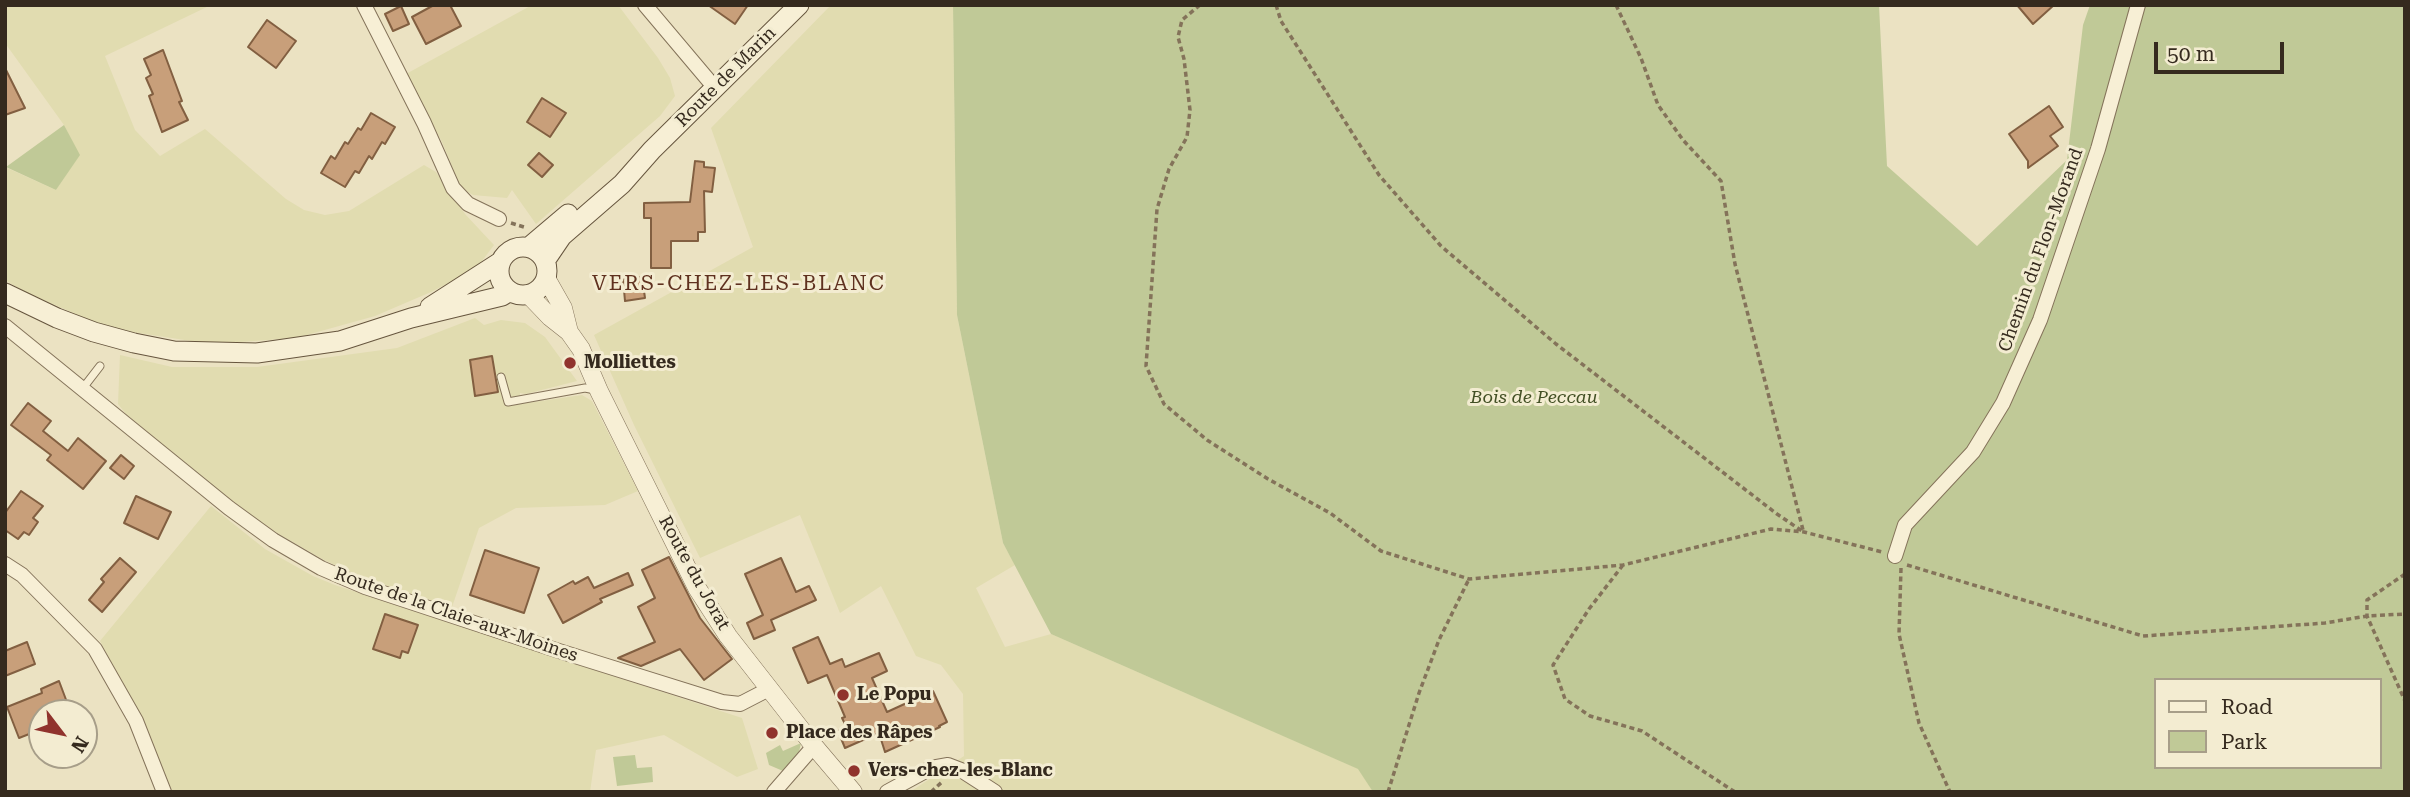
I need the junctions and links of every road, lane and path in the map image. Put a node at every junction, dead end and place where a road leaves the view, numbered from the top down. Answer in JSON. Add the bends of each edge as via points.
{"nodes":[{"id":1,"x":645,"y":5,"type":"edge"},
{"id":2,"x":799,"y":5,"type":"edge"},
{"id":3,"x":1200,"y":5,"type":"edge"},
{"id":4,"x":1276,"y":5,"type":"edge"},
{"id":5,"x":1616,"y":5,"type":"edge"},
{"id":6,"x":2138,"y":5,"type":"edge"},
{"id":7,"x":365,"y":6,"type":"edge"},
{"id":8,"x":715,"y":88,"type":"junction"},
{"id":9,"x":652,"y":150,"type":"junction"},
{"id":10,"x":499,"y":219,"type":"dead end"},
{"id":11,"x":529,"y":247,"type":"junction"},
{"id":12,"x":500,"y":262,"type":"junction"},
{"id":13,"x":546,"y":270,"type":"junction"},
{"id":14,"x":5,"y":293,"type":"edge"},
{"id":15,"x":519,"y":293,"type":"junction"},
{"id":16,"x":411,"y":318,"type":"junction"},
{"id":17,"x":5,"y":327,"type":"edge"},
{"id":18,"x":569,"y":332,"type":"junction"},
{"id":19,"x":100,"y":366,"type":"dead end"},
{"id":20,"x":501,"y":377,"type":"dead end"},
{"id":21,"x":83,"y":388,"type":"junction"},
{"id":22,"x":599,"y":391,"type":"junction"},
{"id":23,"x":1804,"y":532,"type":"junction"},
{"id":24,"x":1898,"y":559,"type":"junction"},
{"id":25,"x":5,"y":564,"type":"edge"},
{"id":26,"x":1623,"y":565,"type":"junction"},
{"id":27,"x":2405,"y":574,"type":"edge"},
{"id":28,"x":22,"y":575,"type":"junction"},
{"id":29,"x":1469,"y":579,"type":"junction"},
{"id":30,"x":5,"y":582,"type":"edge"},
{"id":31,"x":2405,"y":614,"type":"edge"},
{"id":32,"x":2367,"y":616,"type":"junction"},
{"id":33,"x":769,"y":689,"type":"junction"},
{"id":34,"x":2405,"y":701,"type":"edge"},
{"id":35,"x":814,"y":746,"type":"junction"},
{"id":36,"x":944,"y":780,"type":"dead end"},
{"id":37,"x":164,"y":792,"type":"edge"},
{"id":38,"x":774,"y":792,"type":"edge"},
{"id":39,"x":853,"y":792,"type":"edge"},
{"id":40,"x":887,"y":792,"type":"edge"},
{"id":41,"x":931,"y":792,"type":"edge"},
{"id":42,"x":995,"y":792,"type":"edge"},
{"id":43,"x":1388,"y":792,"type":"edge"},
{"id":44,"x":1735,"y":792,"type":"edge"},
{"id":45,"x":1950,"y":792,"type":"edge"}],
"edges":[{"from":1,"to":8,"type":"street"},
{"from":2,"to":8,"type":"main road","name":"Route de Marin"},
{"from":3,"to":29,"type":"path","via":[[1182,20],[1178,37],[1190,110],[1187,137],[1169,169],[1157,209],[1146,366],[1164,404],[1207,440],[1330,513],[1381,551]]},
{"from":4,"to":23,"type":"path","via":[[1280,21],[1379,175],[1441,246],[1556,344]]},
{"from":5,"to":23,"type":"path","via":[[1658,105],[1721,181],[1735,264]]},
{"from":6,"to":24,"type":"street","name":"Chemin du Flon-Morand","via":[[2098,149],[2040,320],[2003,403],[1973,452],[1905,525]]},
{"from":7,"to":10,"type":"street","via":[[453,188],[468,204]]},
{"from":8,"to":9,"type":"main road","name":"Route de Marin"},
{"from":9,"to":11,"type":"main road","name":"Route de Marin","via":[[616,173]]},
{"from":9,"to":13,"type":"main road","name":"Route de Marin","via":[[622,184],[562,236]]},
{"from":11,"to":12,"type":"main road","via":[[509,251]]},
{"from":11,"to":13,"type":"main road","via":[[541,255]]},
{"from":12,"to":15,"type":"main road","via":[[500,278]]},
{"from":12,"to":16,"type":"main road"},
{"from":13,"to":15,"type":"main road","via":[[539,289]]},
{"from":13,"to":18,"type":"street","name":"Route du Jorat"},
{"from":14,"to":16,"type":"main road","via":[[94,332],[174,351],[257,353],[340,341]]},
{"from":15,"to":16,"type":"main road"},
{"from":15,"to":18,"type":"street","name":"Route du Jorat"},
{"from":17,"to":21,"type":"street","name":"Route de la Claie-aux-Moines"},
{"from":18,"to":22,"type":"street","name":"Route du Jorat"},
{"from":19,"to":21,"type":"lane"},
{"from":20,"to":22,"type":"lane","via":[[508,401],[586,388]]},
{"from":21,"to":33,"type":"street","name":"Route de la Claie-aux-Moines","via":[[229,508],[321,568],[391,596],[722,702],[740,704]]},
{"from":22,"to":33,"type":"street","name":"Route du Jorat","via":[[697,588]]},
{"from":23,"to":24,"type":"path"},
{"from":23,"to":26,"type":"path","via":[[1771,529]]},
{"from":24,"to":32,"type":"path","via":[[2143,636]]},
{"from":24,"to":45,"type":"path","via":[[1899,634],[1919,723]]},
{"from":25,"to":28,"type":"street"},
{"from":26,"to":29,"type":"path"},
{"from":26,"to":44,"type":"path","via":[[1553,665],[1565,699],[1590,716],[1642,731]]},
{"from":27,"to":32,"type":"path","via":[[2367,600]]},
{"from":28,"to":30,"type":"street"},
{"from":28,"to":37,"type":"street","via":[[95,649],[136,721]]},
{"from":29,"to":43,"type":"path","via":[[1431,661]]},
{"from":31,"to":32,"type":"path"},
{"from":32,"to":34,"type":"path"},
{"from":33,"to":35,"type":"street","name":"Route du Jorat"},
{"from":35,"to":38,"type":"street"},
{"from":35,"to":39,"type":"street","name":"Route du Jorat"},
{"from":36,"to":41,"type":"path"},
{"from":40,"to":42,"type":"street","via":[[931,768],[948,765]]}]}
